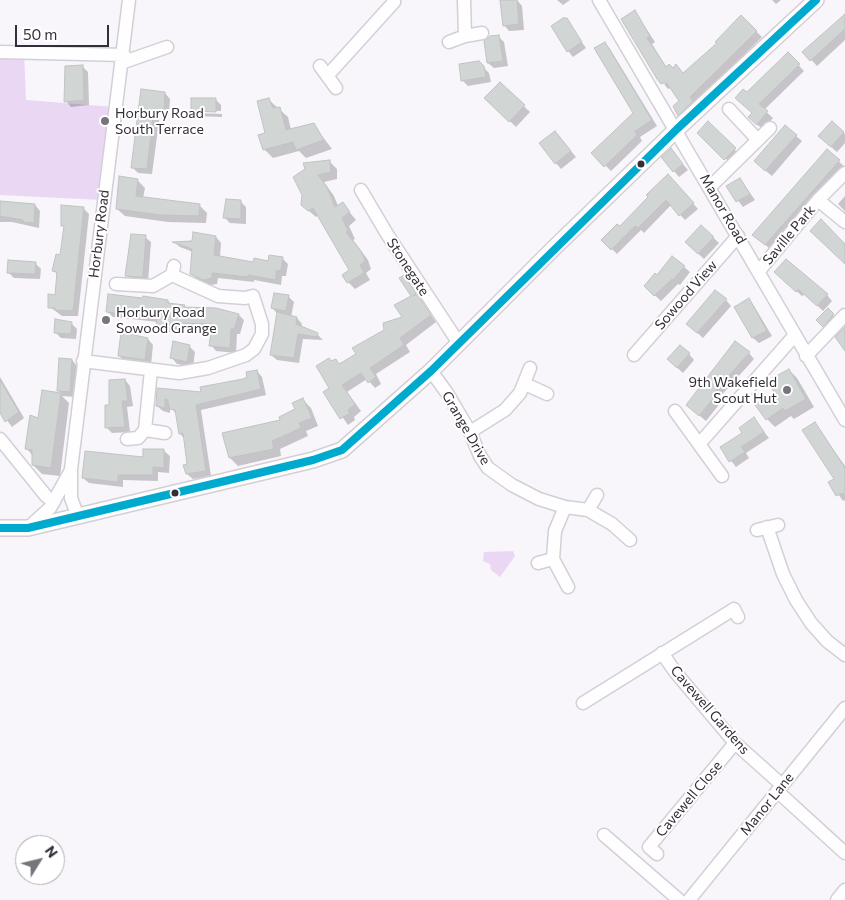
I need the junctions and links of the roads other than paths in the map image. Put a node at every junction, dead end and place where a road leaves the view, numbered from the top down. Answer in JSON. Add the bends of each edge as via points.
{"nodes":[{"id":1,"x":128,"y":0,"type":"edge"},
{"id":2,"x":464,"y":0,"type":"edge"},
{"id":3,"x":599,"y":0,"type":"edge"},
{"id":4,"x":816,"y":0,"type":"edge"},
{"id":5,"x":393,"y":1,"type":"edge"},
{"id":6,"x":482,"y":33,"type":"dead end"},
{"id":7,"x":465,"y":36,"type":"junction"},
{"id":8,"x":449,"y":42,"type":"dead end"},
{"id":9,"x":167,"y":47,"type":"dead end"},
{"id":10,"x":0,"y":52,"type":"edge"},
{"id":11,"x":122,"y":59,"type":"junction"},
{"id":12,"x":336,"y":88,"type":"dead end"},
{"id":13,"x":729,"y":109,"type":"dead end"},
{"id":14,"x":770,"y":128,"type":"dead end"},
{"id":15,"x":677,"y":129,"type":"junction"},
{"id":16,"x":757,"y":139,"type":"junction"},
{"id":17,"x":845,"y":173,"type":"edge"},
{"id":18,"x":710,"y":187,"type":"junction"},
{"id":19,"x":361,"y":190,"type":"dead end"},
{"id":20,"x":818,"y":200,"type":"junction"},
{"id":21,"x":845,"y":222,"type":"edge"},
{"id":22,"x":738,"y":236,"type":"junction"},
{"id":23,"x":759,"y":271,"type":"junction"},
{"id":24,"x":116,"y":284,"type":"dead end"},
{"id":25,"x":845,"y":315,"type":"edge"},
{"id":26,"x":795,"y":335,"type":"junction"},
{"id":27,"x":458,"y":342,"type":"junction"},
{"id":28,"x":634,"y":355,"type":"dead end"},
{"id":29,"x":806,"y":356,"type":"junction"},
{"id":30,"x":83,"y":360,"type":"junction"},
{"id":31,"x":530,"y":368,"type":"dead end"},
{"id":32,"x":151,"y":370,"type":"junction"},
{"id":33,"x":431,"y":371,"type":"junction"},
{"id":34,"x":525,"y":384,"type":"junction"},
{"id":35,"x":547,"y":394,"type":"dead end"},
{"id":36,"x":675,"y":411,"type":"dead end"},
{"id":37,"x":845,"y":420,"type":"edge"},
{"id":38,"x":145,"y":430,"type":"junction"},
{"id":39,"x":470,"y":432,"type":"junction"},
{"id":40,"x":165,"y":433,"type":"dead end"},
{"id":41,"x":0,"y":439,"type":"edge"},
{"id":42,"x":128,"y":439,"type":"dead end"},
{"id":43,"x":700,"y":443,"type":"junction"},
{"id":44,"x":71,"y":469,"type":"junction"},
{"id":45,"x":722,"y":476,"type":"dead end"},
{"id":46,"x":597,"y":495,"type":"dead end"},
{"id":47,"x":54,"y":502,"type":"junction"},
{"id":48,"x":564,"y":507,"type":"junction"},
{"id":49,"x":588,"y":510,"type":"junction"},
{"id":50,"x":77,"y":514,"type":"junction"},
{"id":51,"x":767,"y":527,"type":"dead end"},
{"id":52,"x":0,"y":528,"type":"edge"},
{"id":53,"x":28,"y":528,"type":"junction"},
{"id":54,"x":630,"y":540,"type":"dead end"},
{"id":55,"x":553,"y":559,"type":"junction"},
{"id":56,"x":538,"y":563,"type":"dead end"},
{"id":57,"x":568,"y":587,"type":"dead end"},
{"id":58,"x":738,"y":617,"type":"dead end"},
{"id":59,"x":662,"y":653,"type":"junction"},
{"id":60,"x":845,"y":655,"type":"edge"},
{"id":61,"x":583,"y":703,"type":"dead end"},
{"id":62,"x":845,"y":708,"type":"edge"},
{"id":63,"x":735,"y":743,"type":"junction"},
{"id":64,"x":780,"y":788,"type":"junction"},
{"id":65,"x":604,"y":834,"type":"dead end"},
{"id":66,"x":845,"y":853,"type":"edge"},
{"id":67,"x":657,"y":854,"type":"dead end"},
{"id":68,"x":845,"y":890,"type":"edge"},
{"id":69,"x":679,"y":900,"type":"edge"},
{"id":70,"x":689,"y":900,"type":"edge"},
{"id":71,"x":837,"y":900,"type":"edge"}],
"edges":[{"from":1,"to":11,"type":"street","name":"Horbury Road"},
{"from":2,"to":7,"type":"street"},
{"from":3,"to":15,"type":"street","name":"Manor Road"},
{"from":4,"to":15,"type":"main road"},
{"from":5,"to":12,"type":"street","via":[[324,70]]},
{"from":6,"to":7,"type":"street"},
{"from":7,"to":8,"type":"street"},
{"from":9,"to":11,"type":"street"},
{"from":10,"to":11,"type":"street"},
{"from":11,"to":30,"type":"street","name":"Horbury Road"},
{"from":13,"to":16,"type":"street"},
{"from":14,"to":16,"type":"street"},
{"from":15,"to":18,"type":"street","name":"Manor Road"},
{"from":15,"to":27,"type":"main road"},
{"from":16,"to":18,"type":"street"},
{"from":17,"to":20,"type":"street","name":"Saville Park"},
{"from":18,"to":22,"type":"street","name":"Manor Road"},
{"from":19,"to":27,"type":"street","name":"Stonegate"},
{"from":20,"to":21,"type":"street","name":"Saville Park"},
{"from":20,"to":23,"type":"street","name":"Saville Park"},
{"from":22,"to":23,"type":"street","name":"Manor Road"},
{"from":22,"to":28,"type":"street","name":"Sowood View"},
{"from":23,"to":26,"type":"street","name":"Manor Road"},
{"from":24,"to":32,"type":"street","via":[[153,286],[173,270],[218,296],[252,296],[258,310],[262,334],[259,343],[246,355],[208,368],[179,373]]},
{"from":25,"to":29,"type":"street"},
{"from":26,"to":29,"type":"street","name":"Manor Road"},
{"from":26,"to":43,"type":"street"},
{"from":27,"to":33,"type":"main road"},
{"from":29,"to":37,"type":"street","name":"Manor Road"},
{"from":30,"to":32,"type":"street"},
{"from":30,"to":44,"type":"street","name":"Horbury Road"},
{"from":31,"to":34,"type":"street"},
{"from":32,"to":38,"type":"street"},
{"from":33,"to":39,"type":"street","name":"Grange Drive"},
{"from":33,"to":50,"type":"main road","via":[[342,450],[313,460]]},
{"from":34,"to":35,"type":"street"},
{"from":34,"to":39,"type":"street","via":[[504,410]]},
{"from":36,"to":43,"type":"street"},
{"from":38,"to":40,"type":"street"},
{"from":38,"to":42,"type":"street","via":[[138,438]]},
{"from":39,"to":48,"type":"street","name":"Grange Drive","via":[[480,456],[494,472],[527,494]]},
{"from":41,"to":47,"type":"street"},
{"from":43,"to":45,"type":"street"},
{"from":44,"to":47,"type":"street","name":"Horbury Road"},
{"from":44,"to":50,"type":"street","name":"Horbury Road","via":[[71,498]]},
{"from":46,"to":49,"type":"street"},
{"from":47,"to":53,"type":"street","name":"Horbury Road"},
{"from":48,"to":49,"type":"street","name":"Grange Drive"},
{"from":48,"to":55,"type":"street","via":[[555,530]]},
{"from":49,"to":54,"type":"street","name":"Grange Drive","via":[[612,524]]},
{"from":50,"to":53,"type":"main road"},
{"from":51,"to":60,"type":"street","via":[[796,600],[822,635]]},
{"from":52,"to":53,"type":"main road"},
{"from":55,"to":56,"type":"street"},
{"from":55,"to":57,"type":"street"},
{"from":58,"to":59,"type":"street","name":"Cavewell Gardens","via":[[734,609]]},
{"from":59,"to":61,"type":"street","name":"Cavewell Gardens"},
{"from":59,"to":63,"type":"street","name":"Cavewell Gardens"},
{"from":62,"to":64,"type":"street","name":"Manor Lane"},
{"from":63,"to":64,"type":"street","name":"Cavewell Gardens"},
{"from":63,"to":67,"type":"street","name":"Cavewell Close","via":[[649,847]]},
{"from":64,"to":66,"type":"street","name":"Cavewell Gardens"},
{"from":64,"to":70,"type":"street","name":"Manor Lane"},
{"from":65,"to":69,"type":"street"},
{"from":68,"to":71,"type":"street"}]}
